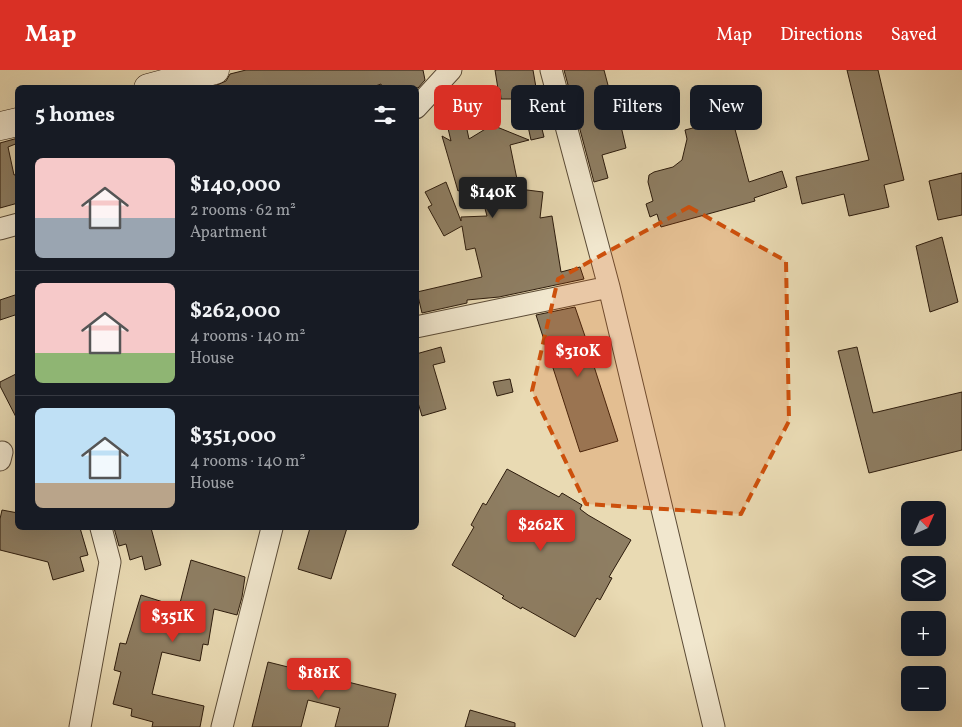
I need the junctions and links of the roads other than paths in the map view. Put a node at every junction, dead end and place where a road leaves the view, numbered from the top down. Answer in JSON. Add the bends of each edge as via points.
{"nodes":[{"id":1,"x":215,"y":70,"type":"edge"},
{"id":2,"x":451,"y":70,"type":"edge"},
{"id":3,"x":551,"y":70,"type":"edge"},
{"id":4,"x":159,"y":85,"type":"edge"},
{"id":5,"x":419,"y":105,"type":"edge"},
{"id":6,"x":15,"y":123,"type":"edge"},
{"id":7,"x":0,"y":126,"type":"edge"},
{"id":8,"x":15,"y":225,"type":"edge"},
{"id":9,"x":0,"y":229,"type":"edge"},
{"id":10,"x":609,"y":287,"type":"junction"},
{"id":11,"x":419,"y":326,"type":"edge"},
{"id":12,"x":102,"y":530,"type":"edge"},
{"id":13,"x":271,"y":530,"type":"edge"},
{"id":14,"x":80,"y":727,"type":"edge"},
{"id":15,"x":222,"y":727,"type":"edge"},
{"id":16,"x":714,"y":727,"type":"edge"}],
"edges":[{"from":1,"to":4,"type":"main road"},
{"from":2,"to":5,"type":"street"},
{"from":3,"to":10,"type":"street"},
{"from":6,"to":7,"type":"main road"},
{"from":8,"to":9,"type":"street"},
{"from":10,"to":11,"type":"street"},
{"from":10,"to":16,"type":"street"},
{"from":12,"to":14,"type":"street","via":[[110,562]]},
{"from":13,"to":15,"type":"street"}]}
